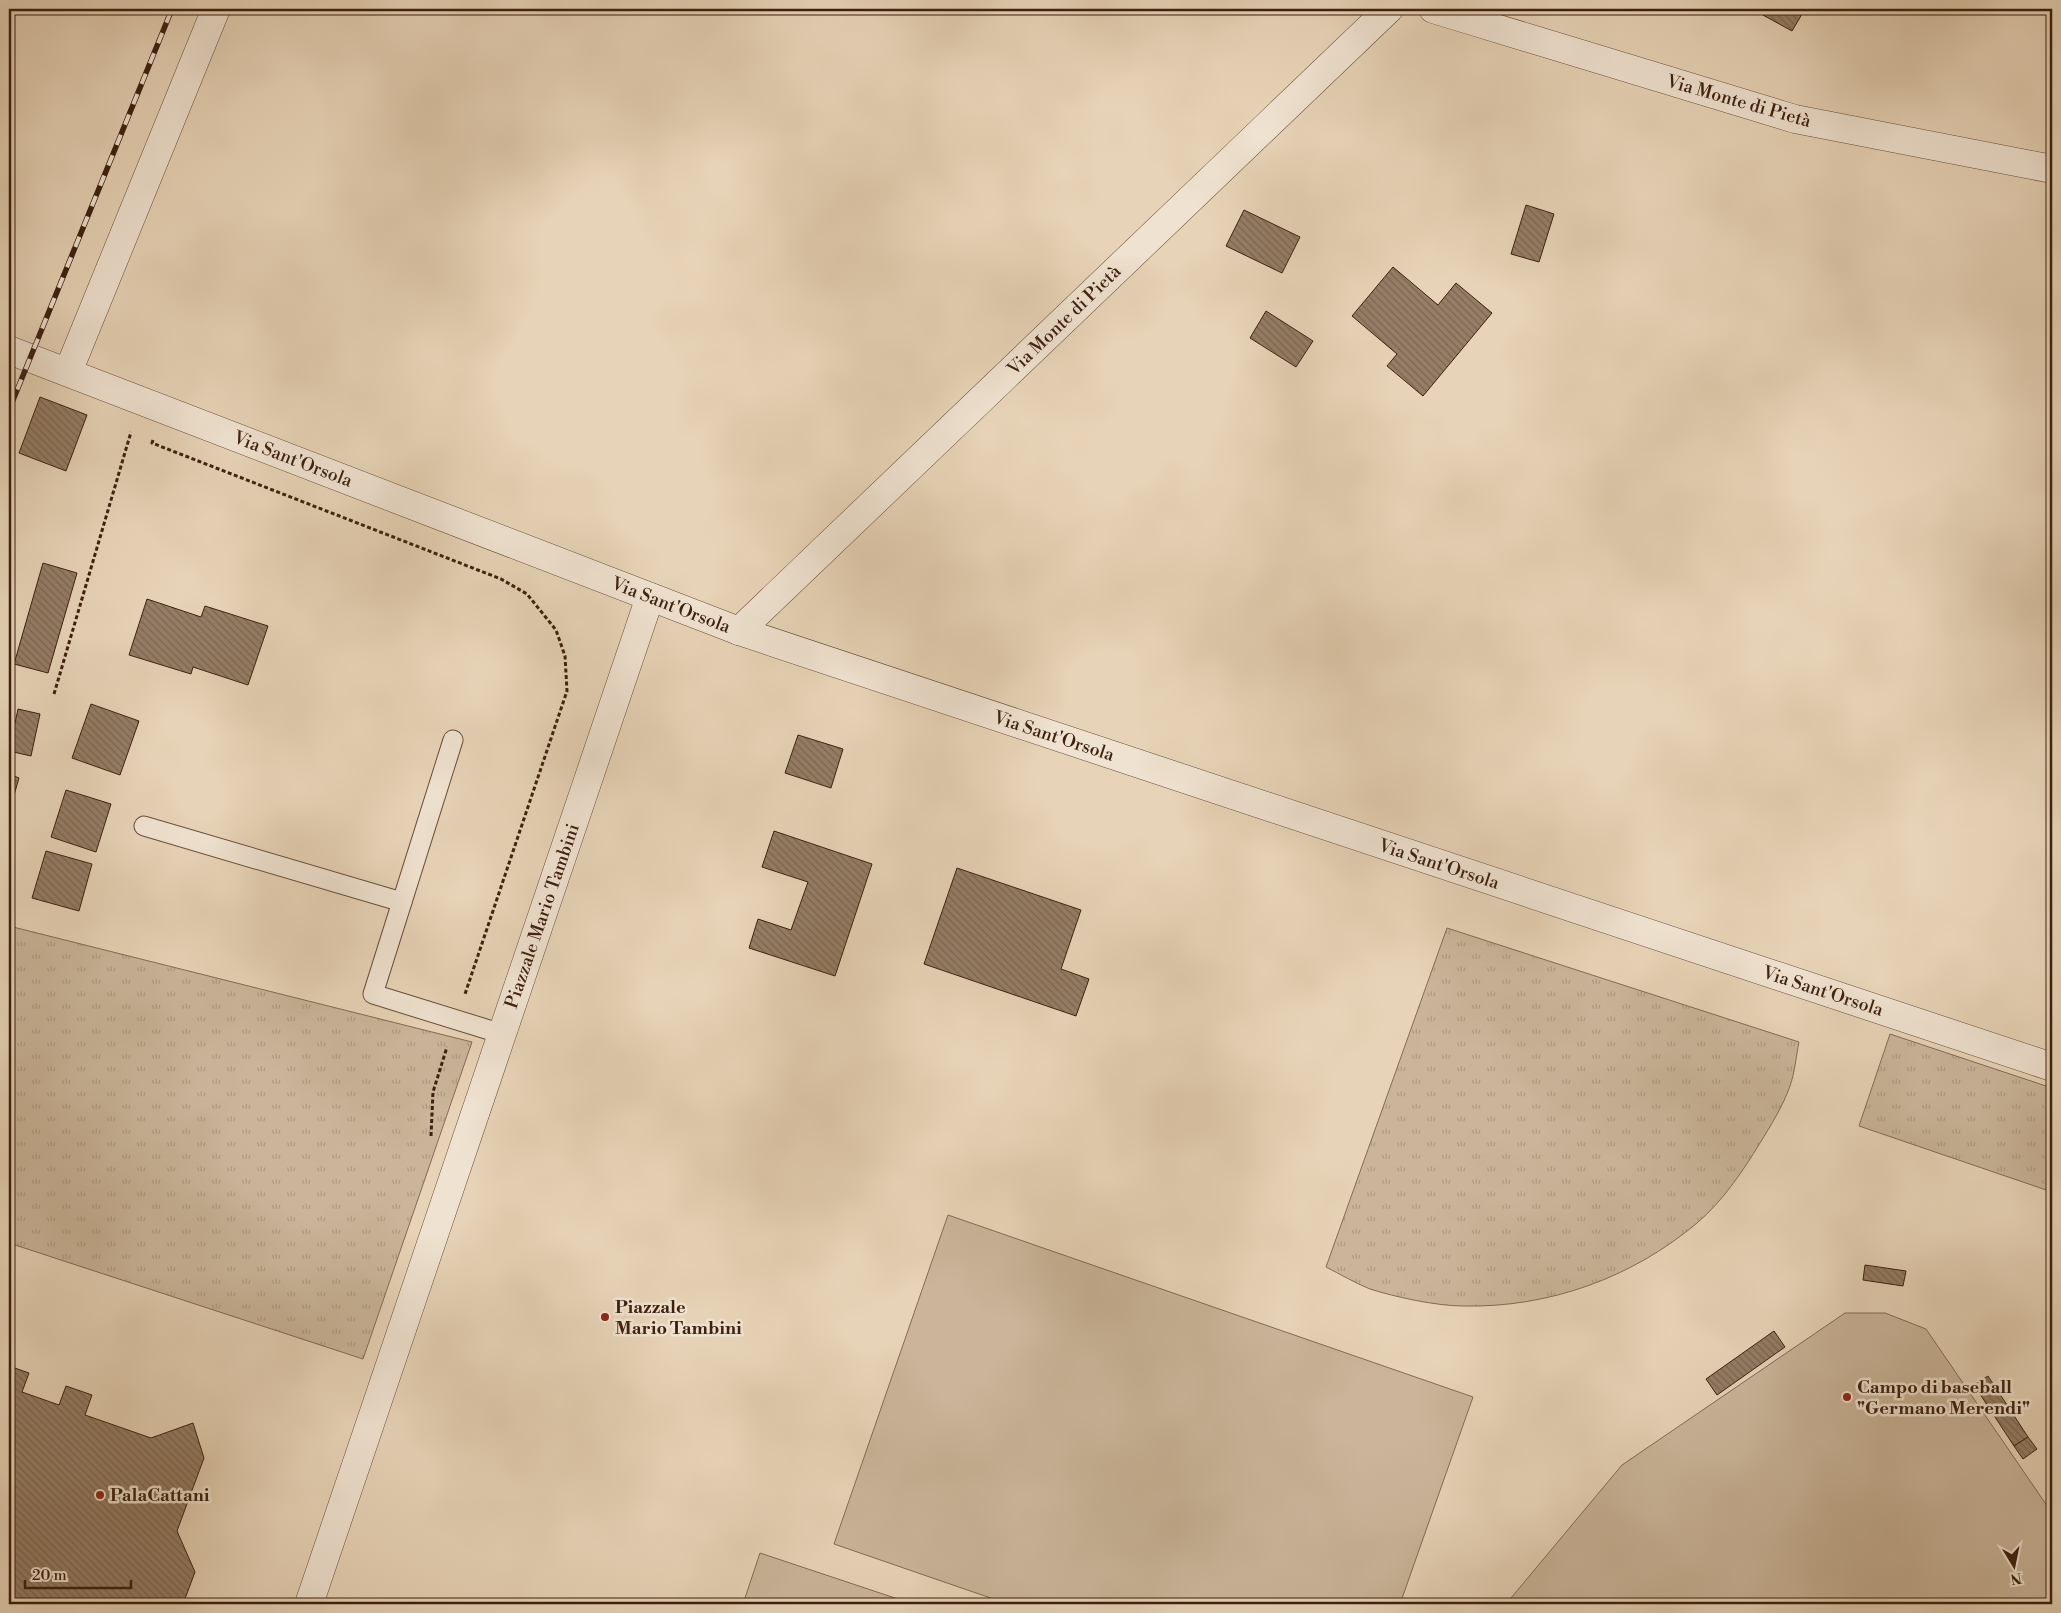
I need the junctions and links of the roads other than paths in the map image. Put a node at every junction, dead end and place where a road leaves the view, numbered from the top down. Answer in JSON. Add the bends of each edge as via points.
{"nodes":[{"id":1,"x":216,"y":9,"type":"edge"},
{"id":2,"x":1389,"y":9,"type":"edge"},
{"id":3,"x":1433,"y":9,"type":"edge"},
{"id":4,"x":2052,"y":169,"type":"edge"},
{"id":5,"x":19,"y":354,"type":"edge"},
{"id":6,"x":68,"y":372,"type":"junction"},
{"id":7,"x":650,"y":597,"type":"junction"},
{"id":8,"x":739,"y":632,"type":"junction"},
{"id":9,"x":453,"y":740,"type":"dead end"},
{"id":10,"x":144,"y":826,"type":"dead end"},
{"id":11,"x":402,"y":902,"type":"junction"},
{"id":12,"x":502,"y":1034,"type":"junction"},
{"id":13,"x":2052,"y":1067,"type":"edge"},
{"id":14,"x":309,"y":1604,"type":"edge"}],
"edges":[{"from":1,"to":6,"type":"street"},
{"from":2,"to":8,"type":"street","name":"Via Monte di Pietà"},
{"from":3,"to":4,"type":"street","name":"Via Monte di Pietà","via":[[1795,119]]},
{"from":5,"to":6,"type":"street","name":"Via Sant'Orsola"},
{"from":6,"to":7,"type":"street","name":"Via Sant'Orsola"},
{"from":7,"to":8,"type":"street","name":"Via Sant'Orsola"},
{"from":7,"to":12,"type":"street","name":"Piazzale Mario Tambini"},
{"from":8,"to":13,"type":"street","name":"Via Sant'Orsola"},
{"from":9,"to":11,"type":"lane"},
{"from":10,"to":11,"type":"lane"},
{"from":11,"to":12,"type":"lane","via":[[373,994]]},
{"from":12,"to":14,"type":"street","name":"Piazzale Mario Tambini"}]}
